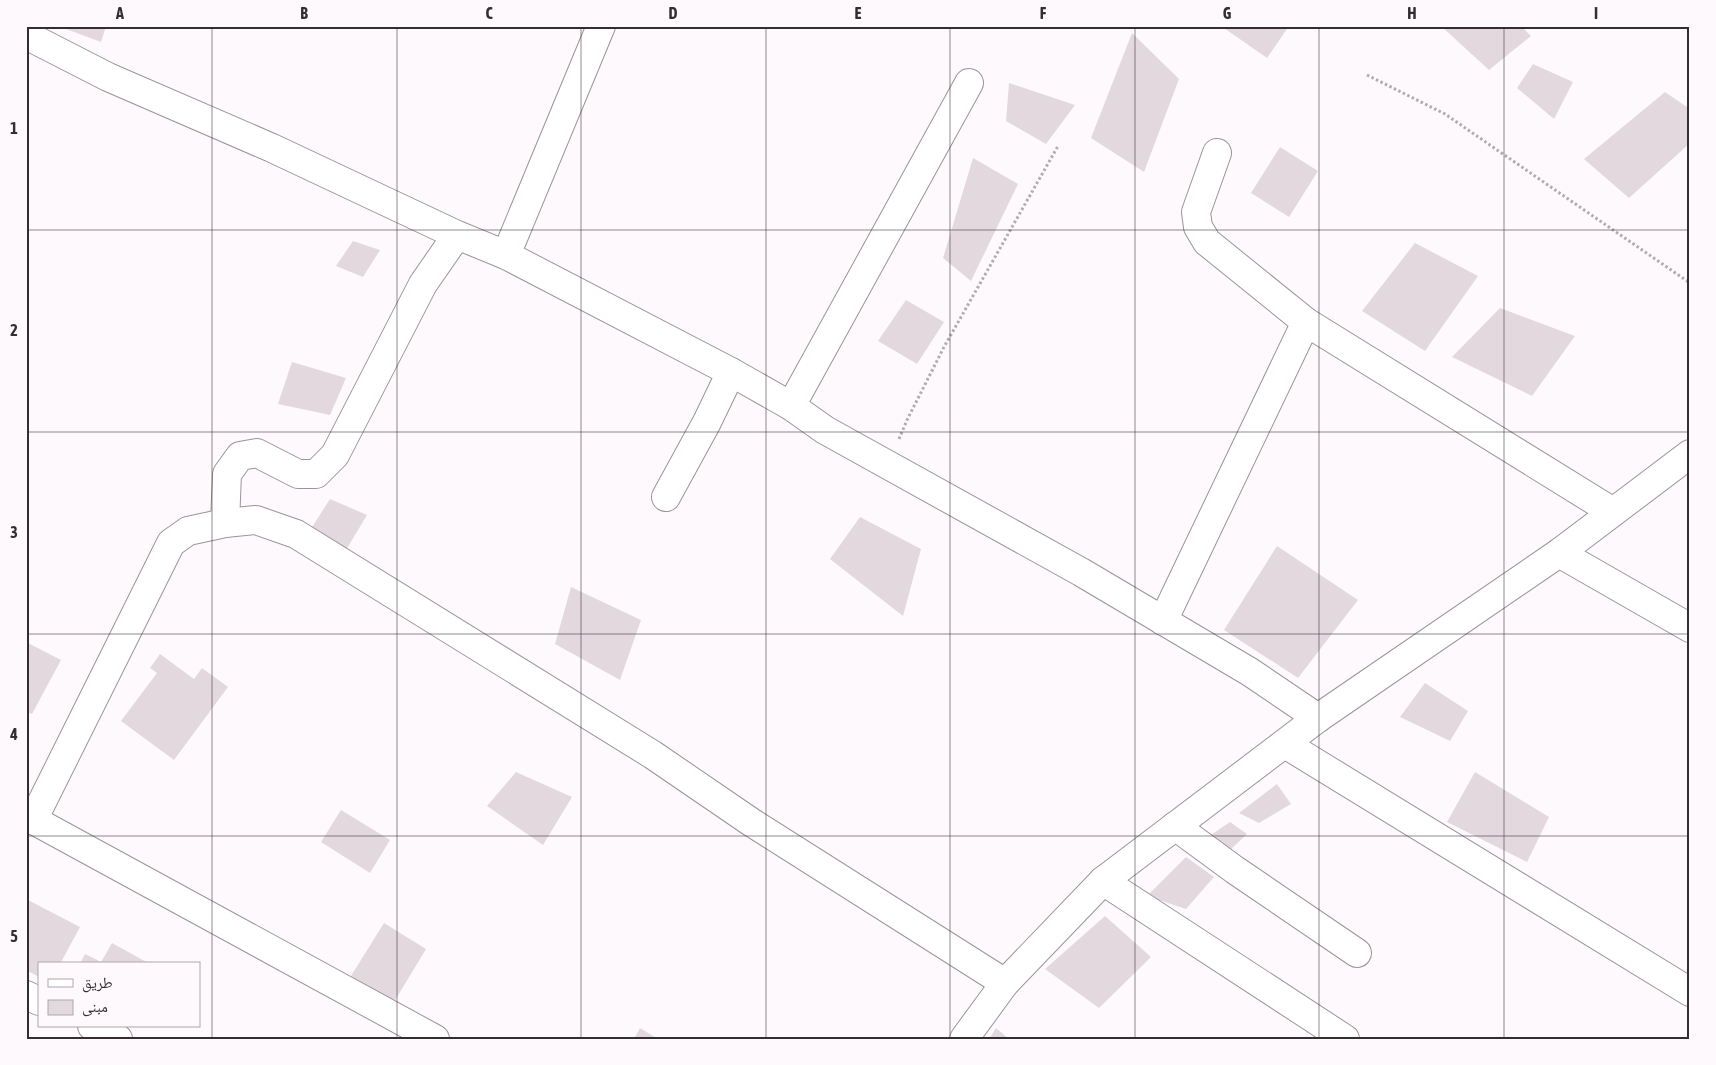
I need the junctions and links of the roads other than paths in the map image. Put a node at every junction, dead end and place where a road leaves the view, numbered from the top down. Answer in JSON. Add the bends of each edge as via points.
{"nodes":[{"id":1,"x":601,"y":26,"type":"edge"},
{"id":2,"x":26,"y":35,"type":"edge"},
{"id":3,"x":969,"y":83,"type":"dead end"},
{"id":4,"x":1217,"y":153,"type":"dead end"},
{"id":5,"x":458,"y":235,"type":"junction"},
{"id":6,"x":506,"y":256,"type":"junction"},
{"id":7,"x":1306,"y":322,"type":"junction"},
{"id":8,"x":731,"y":372,"type":"junction"},
{"id":9,"x":791,"y":406,"type":"junction"},
{"id":10,"x":1690,"y":454,"type":"edge"},
{"id":11,"x":666,"y":497,"type":"dead end"},
{"id":12,"x":1613,"y":512,"type":"junction"},
{"id":13,"x":225,"y":523,"type":"junction"},
{"id":14,"x":1559,"y":552,"type":"junction"},
{"id":15,"x":1163,"y":620,"type":"junction"},
{"id":16,"x":1690,"y":628,"type":"edge"},
{"id":17,"x":1318,"y":718,"type":"junction"},
{"id":18,"x":1285,"y":744,"type":"junction"},
{"id":19,"x":30,"y":818,"type":"edge"},
{"id":20,"x":1176,"y":826,"type":"junction"},
{"id":21,"x":1103,"y":881,"type":"junction"},
{"id":22,"x":1357,"y":953,"type":"dead end"},
{"id":23,"x":1005,"y":983,"type":"junction"},
{"id":24,"x":1690,"y":992,"type":"edge"},
{"id":25,"x":26,"y":995,"type":"edge"},
{"id":26,"x":38,"y":1001,"type":"edge"},
{"id":27,"x":96,"y":1028,"type":"edge"},
{"id":28,"x":118,"y":1039,"type":"edge"},
{"id":29,"x":435,"y":1039,"type":"edge"},
{"id":30,"x":964,"y":1039,"type":"edge"},
{"id":31,"x":1345,"y":1039,"type":"edge"}],
"edges":[{"from":1,"to":6,"type":"street"},
{"from":2,"to":5,"type":"street","via":[[108,77],[272,148]]},
{"from":3,"to":9,"type":"street"},
{"from":4,"to":7,"type":"street","via":[[1196,212],[1198,227],[1207,242]]},
{"from":5,"to":6,"type":"street"},
{"from":5,"to":13,"type":"street","via":[[423,284],[335,455],[316,474],[298,474],[257,453],[240,456],[227,474]]},
{"from":6,"to":8,"type":"street"},
{"from":7,"to":12,"type":"street"},
{"from":7,"to":15,"type":"street"},
{"from":8,"to":9,"type":"street"},
{"from":8,"to":11,"type":"street"},
{"from":9,"to":15,"type":"street","via":[[825,430]]},
{"from":10,"to":12,"type":"street"},
{"from":12,"to":14,"type":"street"},
{"from":13,"to":19,"type":"street","via":[[188,531],[171,543]]},
{"from":13,"to":23,"type":"street","via":[[256,520],[296,534],[653,756]]},
{"from":14,"to":16,"type":"street"},
{"from":14,"to":17,"type":"street"},
{"from":15,"to":17,"type":"street","via":[[1250,672]]},
{"from":17,"to":18,"type":"street"},
{"from":18,"to":20,"type":"street"},
{"from":18,"to":24,"type":"street"},
{"from":19,"to":29,"type":"street"},
{"from":20,"to":21,"type":"street"},
{"from":20,"to":22,"type":"street"},
{"from":21,"to":23,"type":"street"},
{"from":21,"to":31,"type":"street"},
{"from":23,"to":30,"type":"street"},
{"from":25,"to":26,"type":"street"},
{"from":27,"to":28,"type":"street"}]}
